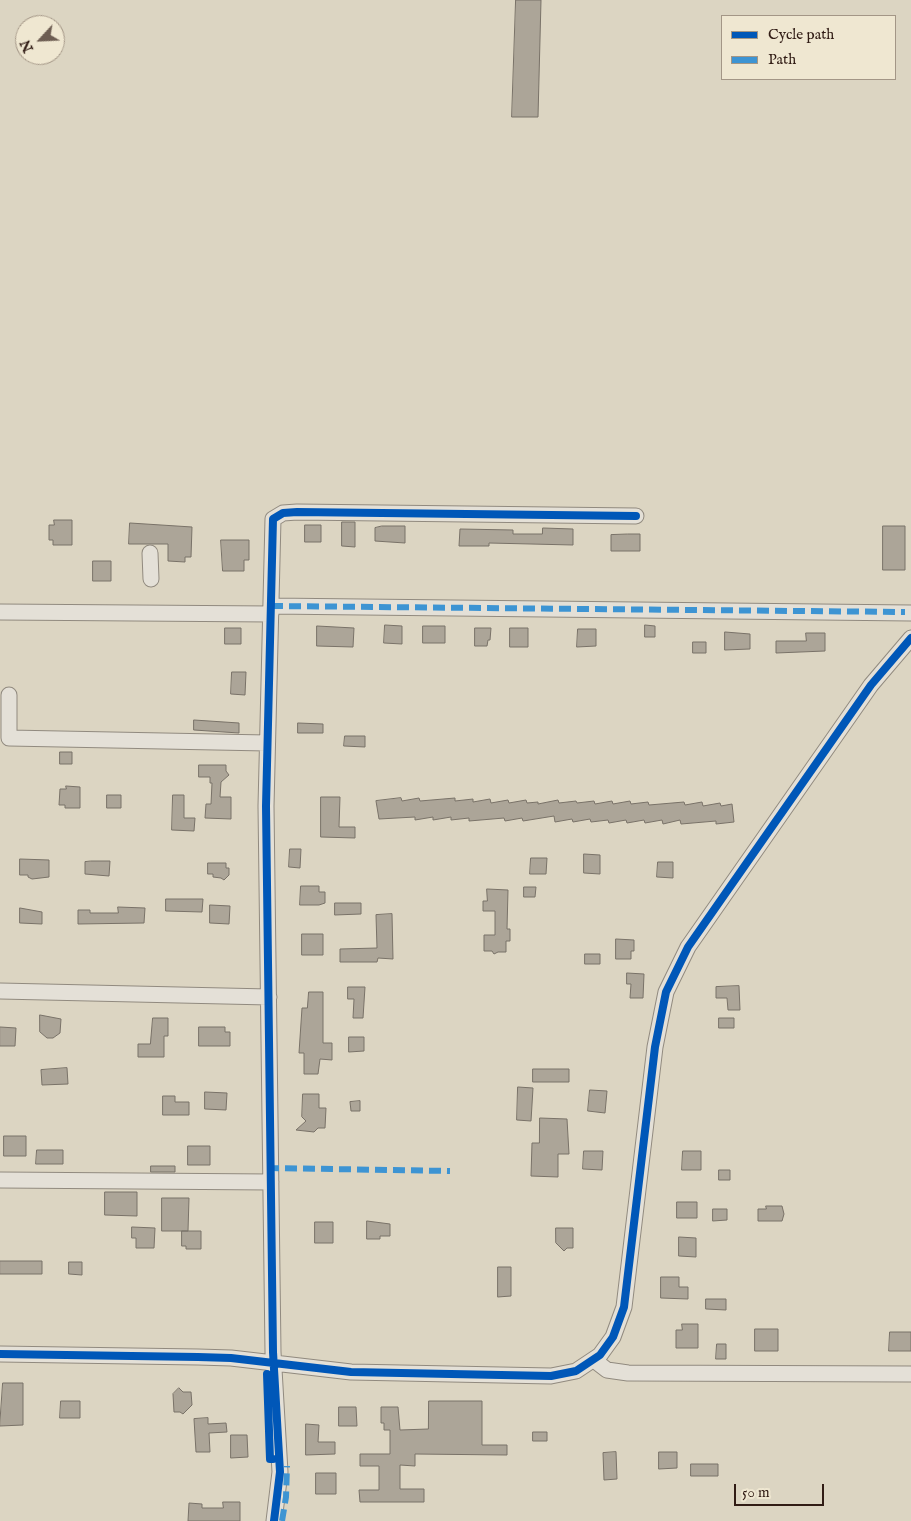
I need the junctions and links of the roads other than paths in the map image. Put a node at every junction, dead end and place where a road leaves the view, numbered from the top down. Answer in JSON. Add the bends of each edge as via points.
{"nodes":[{"id":1,"x":636,"y":516,"type":"dead end"},
{"id":2,"x":150,"y":553,"type":"dead end"},
{"id":3,"x":151,"y":579,"type":"dead end"},
{"id":4,"x":271,"y":610,"type":"junction"},
{"id":5,"x":0,"y":612,"type":"edge"},
{"id":6,"x":911,"y":613,"type":"edge"},
{"id":7,"x":911,"y":638,"type":"edge"},
{"id":8,"x":9,"y":695,"type":"dead end"},
{"id":9,"x":267,"y":743,"type":"junction"},
{"id":10,"x":0,"y":992,"type":"edge"},
{"id":11,"x":269,"y":996,"type":"junction"},
{"id":12,"x":0,"y":1180,"type":"edge"},
{"id":13,"x":271,"y":1182,"type":"junction"},
{"id":14,"x":0,"y":1354,"type":"edge"},
{"id":15,"x":594,"y":1360,"type":"junction"},
{"id":16,"x":274,"y":1364,"type":"junction"},
{"id":17,"x":911,"y":1374,"type":"edge"},
{"id":18,"x":274,"y":1521,"type":"edge"}],
"edges":[{"from":1,"to":4,"type":"street","via":[[283,513],[273,519]]},
{"from":2,"to":3,"type":"street"},
{"from":4,"to":5,"type":"street"},
{"from":4,"to":6,"type":"street"},
{"from":4,"to":9,"type":"street"},
{"from":7,"to":15,"type":"street","via":[[866,693],[702,925],[673,976],[662,1009],[655,1047],[624,1308],[614,1337]]},
{"from":8,"to":9,"type":"street","via":[[9,738]]},
{"from":9,"to":11,"type":"street"},
{"from":10,"to":11,"type":"street"},
{"from":11,"to":13,"type":"street"},
{"from":12,"to":13,"type":"street"},
{"from":13,"to":16,"type":"street"},
{"from":14,"to":16,"type":"street","via":[[190,1356]]},
{"from":15,"to":16,"type":"street","via":[[566,1374],[525,1377],[351,1372]]},
{"from":15,"to":17,"type":"street","via":[[607,1370],[628,1373]]},
{"from":16,"to":18,"type":"street","via":[[280,1472]]}]}
